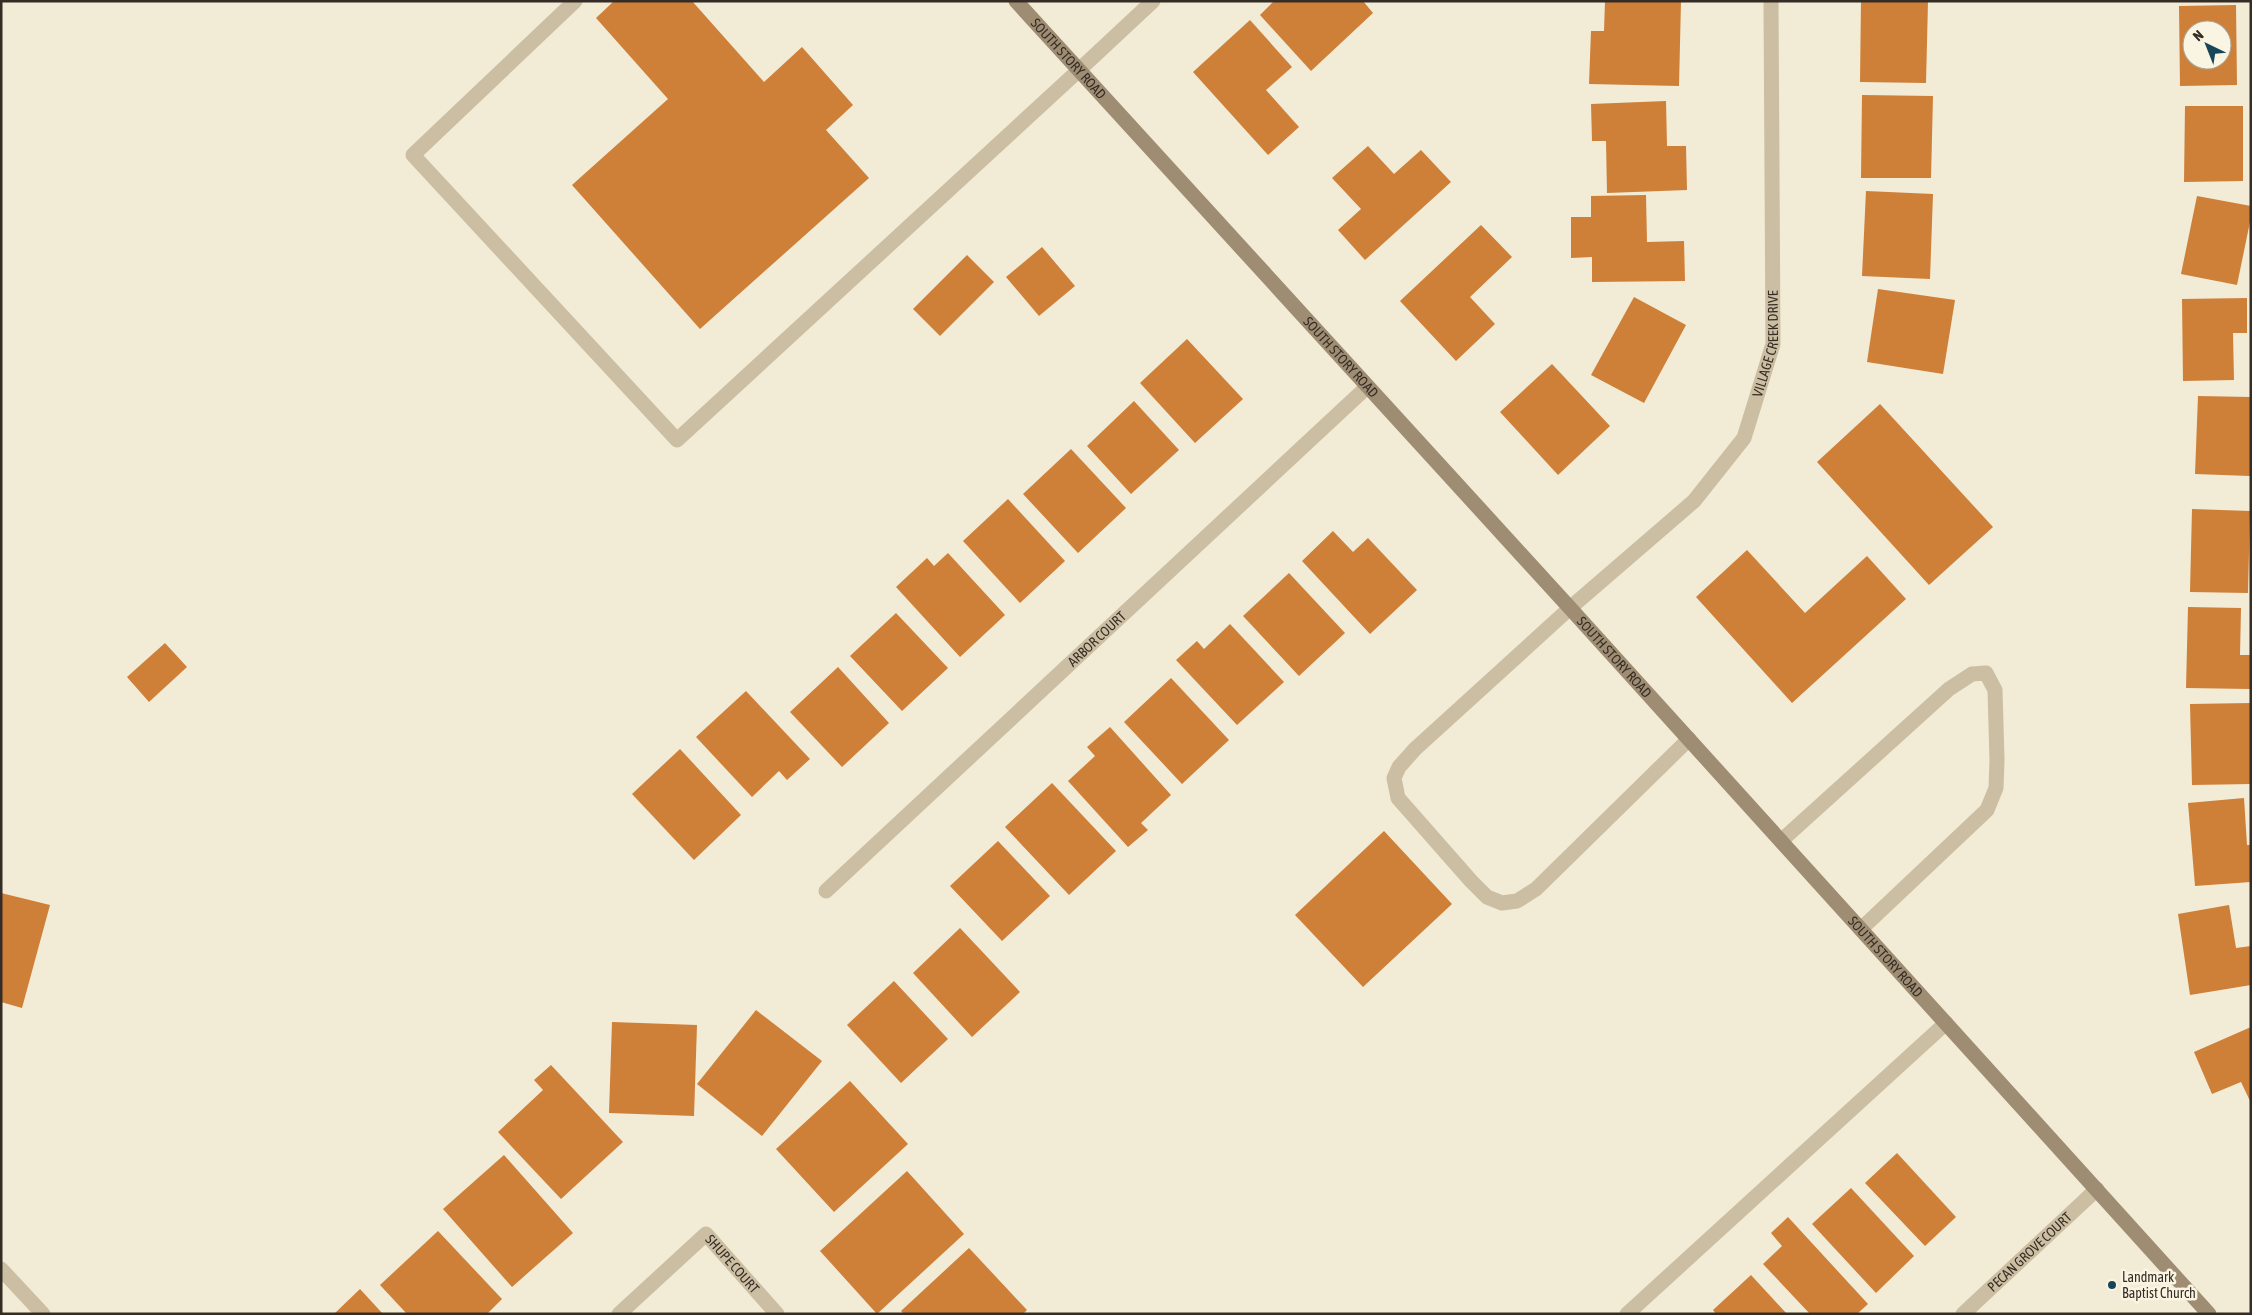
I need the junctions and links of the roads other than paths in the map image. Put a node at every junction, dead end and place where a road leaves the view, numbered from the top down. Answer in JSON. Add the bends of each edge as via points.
{"nodes":[{"id":1,"x":575,"y":1,"type":"edge"},
{"id":2,"x":1016,"y":1,"type":"edge"},
{"id":3,"x":1153,"y":1,"type":"edge"},
{"id":4,"x":1771,"y":1,"type":"edge"},
{"id":5,"x":1078,"y":71,"type":"junction"},
{"id":6,"x":1367,"y":387,"type":"junction"},
{"id":7,"x":1570,"y":608,"type":"junction"},
{"id":8,"x":1689,"y":739,"type":"junction"},
{"id":9,"x":1781,"y":841,"type":"junction"},
{"id":10,"x":826,"y":891,"type":"dead end"},
{"id":11,"x":1861,"y":929,"type":"junction"},
{"id":12,"x":1946,"y":1023,"type":"junction"},
{"id":13,"x":2097,"y":1189,"type":"junction"},
{"id":14,"x":1,"y":1269,"type":"edge"},
{"id":15,"x":43,"y":1314,"type":"edge"},
{"id":16,"x":619,"y":1314,"type":"edge"},
{"id":17,"x":778,"y":1314,"type":"edge"},
{"id":18,"x":1627,"y":1314,"type":"edge"},
{"id":19,"x":1963,"y":1314,"type":"edge"},
{"id":20,"x":2209,"y":1314,"type":"edge"}],
"edges":[{"from":1,"to":5,"type":"street","via":[[413,154],[678,440]]},
{"from":2,"to":5,"type":"main road","name":"SOUTH STORY ROAD"},
{"from":3,"to":5,"type":"street"},
{"from":4,"to":7,"type":"street","name":"VILLAGE CREEK DRIVE","via":[[1773,344],[1744,438],[1694,501]]},
{"from":5,"to":6,"type":"main road","name":"SOUTH STORY ROAD"},
{"from":6,"to":7,"type":"main road","name":"SOUTH STORY ROAD"},
{"from":6,"to":10,"type":"street","name":"ARBOR COURT"},
{"from":7,"to":8,"type":"main road","name":"SOUTH STORY ROAD"},
{"from":7,"to":8,"type":"street","name":"VILLAGE CREEK DRIVE","via":[[1415,749],[1394,778],[1398,798],[1471,881],[1487,897],[1502,903],[1517,901],[1536,889]]},
{"from":8,"to":9,"type":"main road","name":"SOUTH STORY ROAD"},
{"from":9,"to":11,"type":"main road","name":"SOUTH STORY ROAD"},
{"from":9,"to":11,"type":"street","via":[[1949,689],[1972,674],[1986,673],[1995,690],[1997,760],[1996,788],[1987,810]]},
{"from":11,"to":12,"type":"main road","name":"SOUTH STORY ROAD"},
{"from":12,"to":13,"type":"main road","name":"SOUTH STORY ROAD"},
{"from":12,"to":18,"type":"street"},
{"from":13,"to":19,"type":"street","name":"PECAN GROVE COURT"},
{"from":13,"to":20,"type":"main road","name":"SOUTH STORY ROAD"},
{"from":14,"to":15,"type":"street"},
{"from":16,"to":17,"type":"street","name":"SHUPE COURT","via":[[706,1234]]}]}
